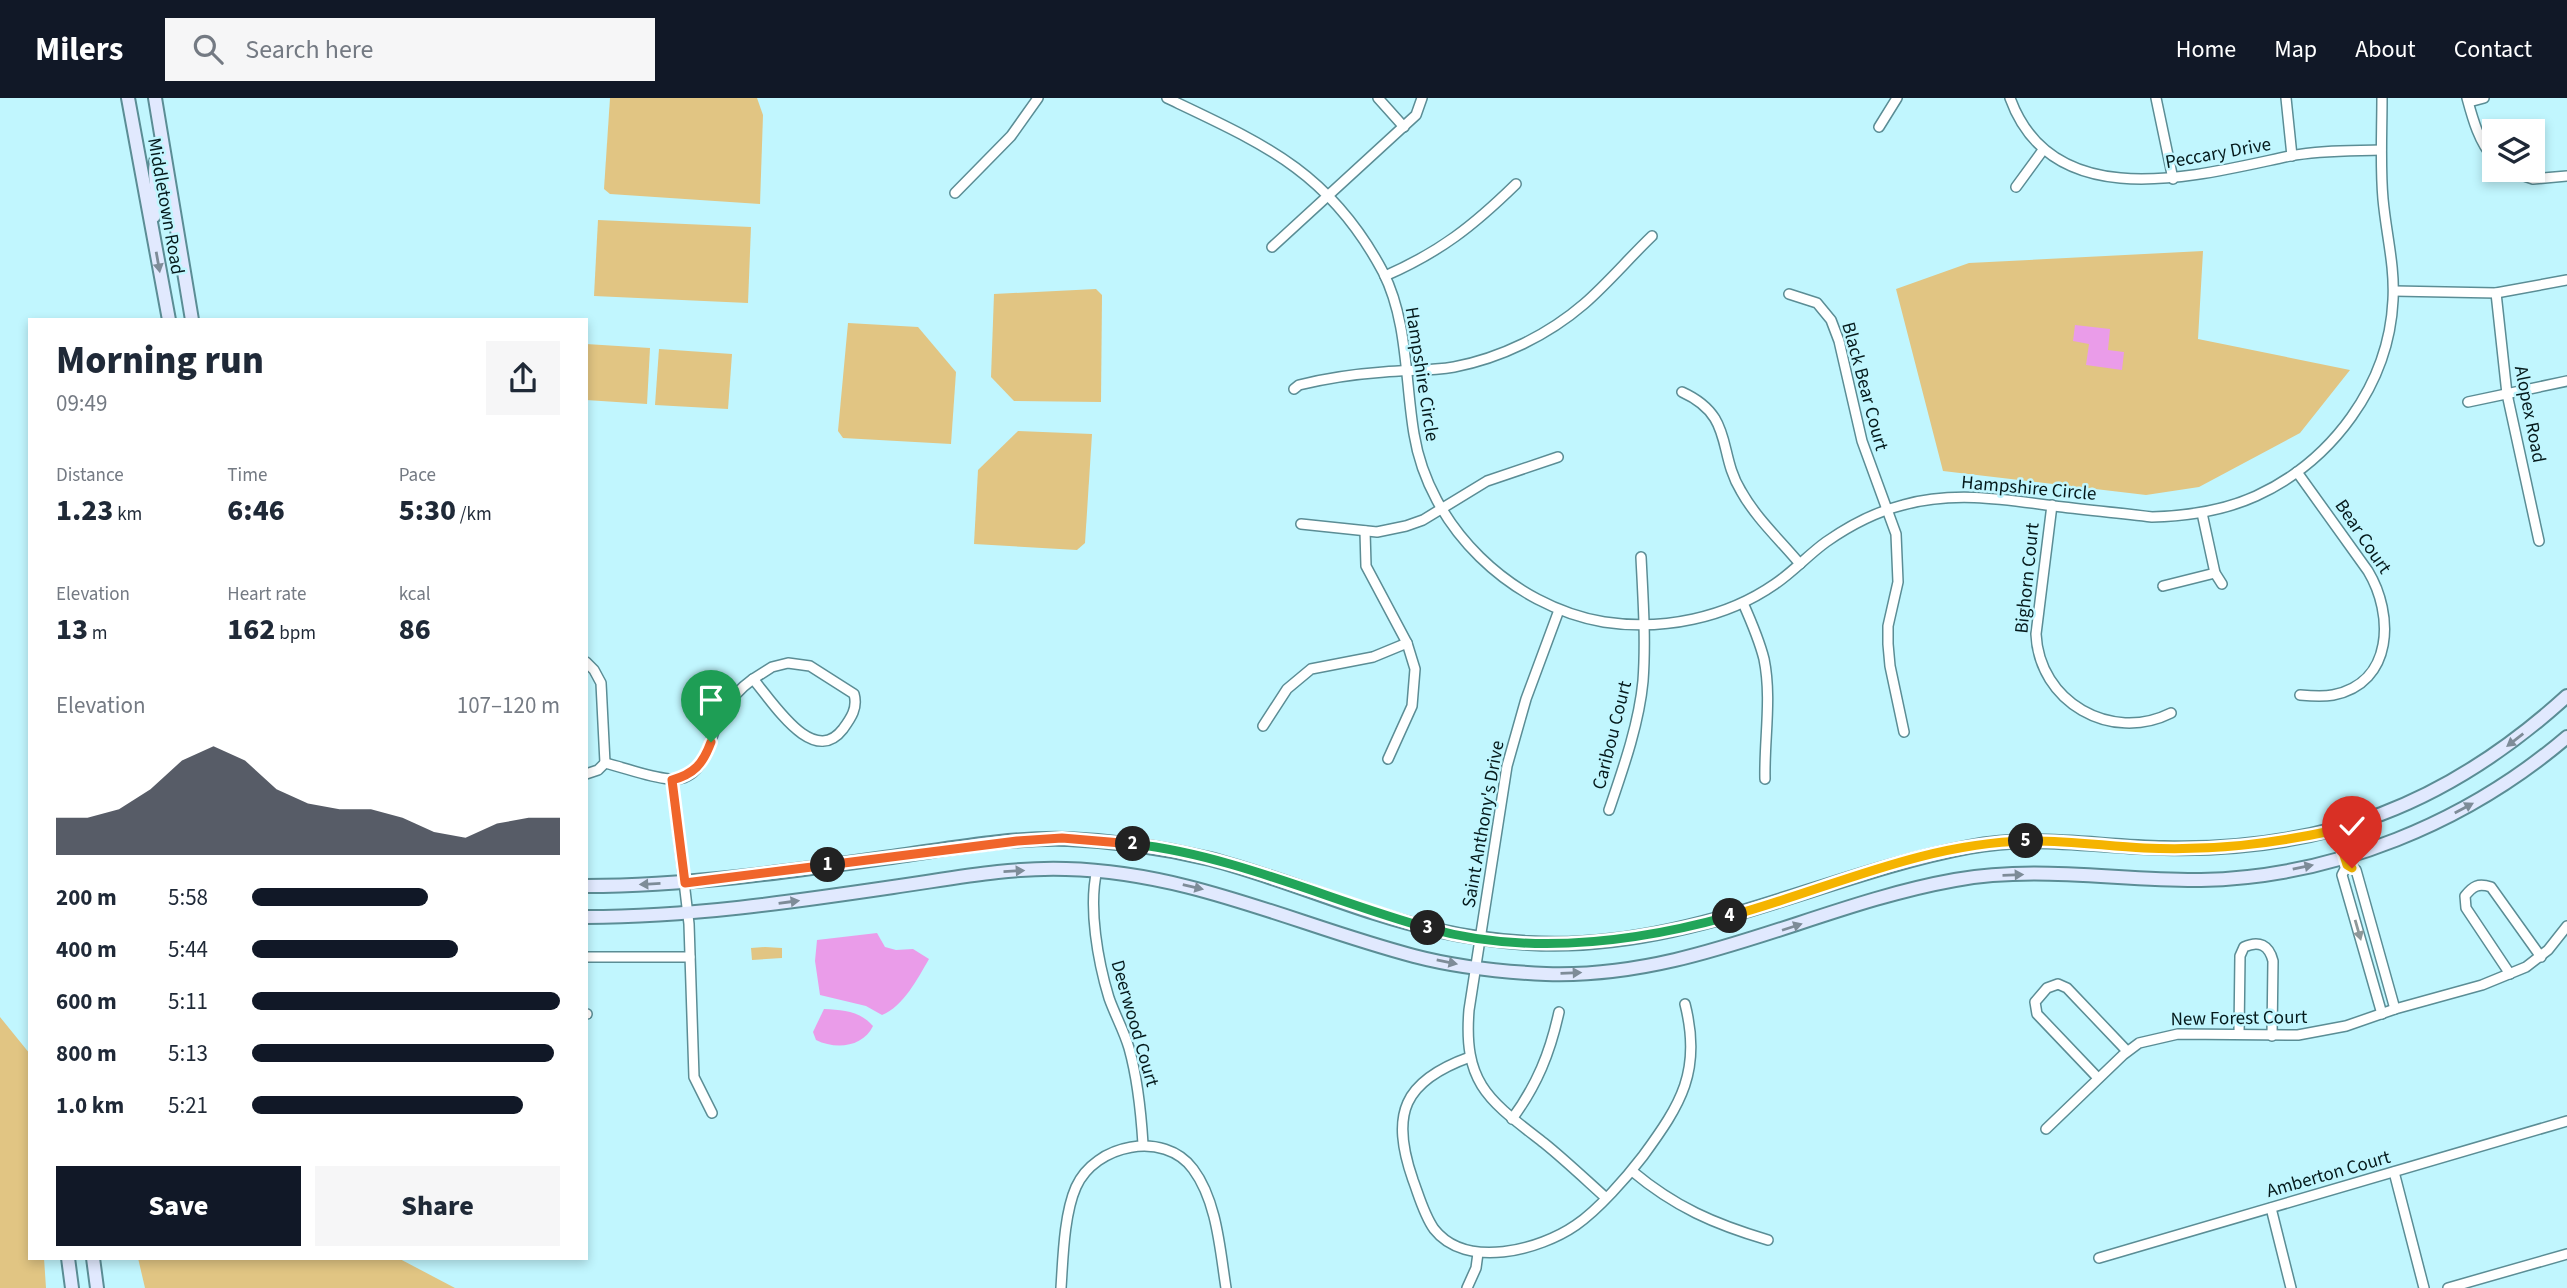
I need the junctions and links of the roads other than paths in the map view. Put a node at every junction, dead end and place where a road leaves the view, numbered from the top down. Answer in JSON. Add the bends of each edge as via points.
{"nodes":[{"id":1,"x":128,"y":98,"type":"edge"},
{"id":2,"x":155,"y":98,"type":"edge"},
{"id":3,"x":1038,"y":98,"type":"edge"},
{"id":4,"x":1167,"y":98,"type":"edge"},
{"id":5,"x":1378,"y":98,"type":"edge"},
{"id":6,"x":1897,"y":98,"type":"edge"},
{"id":7,"x":2010,"y":98,"type":"edge"},
{"id":8,"x":2156,"y":98,"type":"edge"},
{"id":9,"x":2286,"y":98,"type":"edge"},
{"id":10,"x":2382,"y":98,"type":"edge"},
{"id":11,"x":2484,"y":98,"type":"edge"},
{"id":12,"x":1422,"y":99,"type":"edge"},
{"id":13,"x":2468,"y":100,"type":"edge"},
{"id":14,"x":1404,"y":127,"type":"junction"},
{"id":15,"x":1879,"y":127,"type":"dead end"},
{"id":16,"x":2482,"y":142,"type":"edge"},
{"id":17,"x":162,"y":146,"type":"junction"},
{"id":18,"x":2043,"y":150,"type":"junction"},
{"id":19,"x":2381,"y":150,"type":"junction"},
{"id":20,"x":2292,"y":156,"type":"junction"},
{"id":21,"x":2567,"y":177,"type":"edge"},
{"id":22,"x":2545,"y":178,"type":"edge"},
{"id":23,"x":2173,"y":179,"type":"junction"},
{"id":24,"x":1516,"y":184,"type":"dead end"},
{"id":25,"x":2016,"y":187,"type":"dead end"},
{"id":26,"x":955,"y":193,"type":"dead end"},
{"id":27,"x":1329,"y":195,"type":"junction"},
{"id":28,"x":151,"y":222,"type":"junction"},
{"id":29,"x":1653,"y":236,"type":"dead end"},
{"id":30,"x":1272,"y":247,"type":"dead end"},
{"id":31,"x":1385,"y":276,"type":"junction"},
{"id":32,"x":2567,"y":280,"type":"edge"},
{"id":33,"x":2393,"y":291,"type":"junction"},
{"id":34,"x":2496,"y":293,"type":"junction"},
{"id":35,"x":1789,"y":294,"type":"dead end"},
{"id":36,"x":169,"y":318,"type":"edge"},
{"id":37,"x":192,"y":318,"type":"edge"},
{"id":38,"x":1406,"y":370,"type":"junction"},
{"id":39,"x":2567,"y":381,"type":"edge"},
{"id":40,"x":1294,"y":389,"type":"dead end"},
{"id":41,"x":1682,"y":392,"type":"dead end"},
{"id":42,"x":2507,"y":394,"type":"junction"},
{"id":43,"x":2468,"y":402,"type":"dead end"},
{"id":44,"x":1558,"y":457,"type":"dead end"},
{"id":45,"x":2297,"y":472,"type":"junction"},
{"id":46,"x":2052,"y":505,"type":"junction"},
{"id":47,"x":1441,"y":509,"type":"junction"},
{"id":48,"x":1888,"y":510,"type":"junction"},
{"id":49,"x":2202,"y":513,"type":"junction"},
{"id":50,"x":1301,"y":524,"type":"dead end"},
{"id":51,"x":1365,"y":531,"type":"junction"},
{"id":52,"x":2539,"y":541,"type":"dead end"},
{"id":53,"x":1642,"y":558,"type":"dead end"},
{"id":54,"x":1800,"y":564,"type":"junction"},
{"id":55,"x":2215,"y":573,"type":"junction"},
{"id":56,"x":2222,"y":584,"type":"dead end"},
{"id":57,"x":2163,"y":586,"type":"dead end"},
{"id":58,"x":1743,"y":603,"type":"junction"},
{"id":59,"x":1559,"y":610,"type":"junction"},
{"id":60,"x":1644,"y":625,"type":"junction"},
{"id":61,"x":1407,"y":643,"type":"junction"},
{"id":62,"x":588,"y":665,"type":"edge"},
{"id":63,"x":752,"y":679,"type":"junction"},
{"id":64,"x":2300,"y":695,"type":"dead end"},
{"id":65,"x":2567,"y":696,"type":"edge"},
{"id":66,"x":2171,"y":713,"type":"dead end"},
{"id":67,"x":1263,"y":726,"type":"dead end"},
{"id":68,"x":1904,"y":732,"type":"dead end"},
{"id":69,"x":2567,"y":737,"type":"edge"},
{"id":70,"x":1388,"y":759,"type":"dead end"},
{"id":71,"x":605,"y":763,"type":"junction"},
{"id":72,"x":588,"y":773,"type":"edge"},
{"id":73,"x":1765,"y":779,"type":"dead end"},
{"id":74,"x":672,"y":780,"type":"junction"},
{"id":75,"x":1609,"y":810,"type":"dead end"},
{"id":76,"x":2336,"y":830,"type":"junction"},
{"id":77,"x":2346,"y":861,"type":"junction"},
{"id":78,"x":1097,"y":870,"type":"junction"},
{"id":79,"x":685,"y":883,"type":"junction"},
{"id":80,"x":588,"y":886,"type":"edge"},
{"id":81,"x":688,"y":913,"type":"junction"},
{"id":82,"x":588,"y":917,"type":"edge"},
{"id":83,"x":2567,"y":926,"type":"edge"},
{"id":84,"x":1480,"y":938,"type":"junction"},
{"id":85,"x":588,"y":957,"type":"edge"},
{"id":86,"x":690,"y":957,"type":"junction"},
{"id":87,"x":2541,"y":957,"type":"junction"},
{"id":88,"x":1475,"y":968,"type":"junction"},
{"id":89,"x":2510,"y":974,"type":"junction"},
{"id":90,"x":1685,"y":1004,"type":"dead end"},
{"id":91,"x":2395,"y":1009,"type":"junction"},
{"id":92,"x":1559,"y":1012,"type":"dead end"},
{"id":93,"x":2382,"y":1014,"type":"junction"},
{"id":94,"x":2239,"y":1034,"type":"junction"},
{"id":95,"x":2272,"y":1036,"type":"junction"},
{"id":96,"x":2127,"y":1051,"type":"junction"},
{"id":97,"x":1470,"y":1057,"type":"junction"},
{"id":98,"x":2098,"y":1078,"type":"junction"},
{"id":99,"x":712,"y":1113,"type":"dead end"},
{"id":100,"x":1512,"y":1119,"type":"junction"},
{"id":101,"x":2567,"y":1122,"type":"edge"},
{"id":102,"x":2046,"y":1129,"type":"dead end"},
{"id":103,"x":1143,"y":1144,"type":"junction"},
{"id":104,"x":1632,"y":1171,"type":"junction"},
{"id":105,"x":2394,"y":1172,"type":"junction"},
{"id":106,"x":1605,"y":1197,"type":"junction"},
{"id":107,"x":2271,"y":1208,"type":"junction"},
{"id":108,"x":1768,"y":1240,"type":"dead end"},
{"id":109,"x":1478,"y":1253,"type":"junction"},
{"id":110,"x":2567,"y":1254,"type":"edge"},
{"id":111,"x":2099,"y":1258,"type":"dead end"},
{"id":112,"x":68,"y":1260,"type":"edge"},
{"id":113,"x":93,"y":1260,"type":"edge"},
{"id":114,"x":72,"y":1288,"type":"edge"},
{"id":115,"x":97,"y":1288,"type":"edge"},
{"id":116,"x":1061,"y":1288,"type":"edge"},
{"id":117,"x":1226,"y":1288,"type":"edge"},
{"id":118,"x":1467,"y":1288,"type":"edge"},
{"id":119,"x":2291,"y":1288,"type":"edge"},
{"id":120,"x":2424,"y":1288,"type":"edge"},
{"id":121,"x":2448,"y":1288,"type":"edge"}],
"edges":[{"from":1,"to":28,"type":"street","name":"Middletown Road"},
{"from":2,"to":17,"type":"street","name":"Middletown Road"},
{"from":3,"to":26,"type":"street","via":[[1011,136]]},
{"from":4,"to":27,"type":"street","name":"Hampshire Circle","via":[[1271,149]]},
{"from":5,"to":14,"type":"street"},
{"from":6,"to":15,"type":"street"},
{"from":7,"to":18,"type":"street","name":"Peccary Drive"},
{"from":8,"to":23,"type":"street"},
{"from":9,"to":20,"type":"street"},
{"from":10,"to":19,"type":"street","name":"Hampshire Circle"},
{"from":11,"to":13,"type":"street"},
{"from":12,"to":14,"type":"street"},
{"from":13,"to":16,"type":"street"},
{"from":14,"to":27,"type":"street"},
{"from":17,"to":28,"type":"street","via":[[153,170],[157,210]]},
{"from":17,"to":37,"type":"street","name":"Middletown Road"},
{"from":18,"to":23,"type":"street","name":"Peccary Drive","via":[[2107,175]]},
{"from":18,"to":25,"type":"street"},
{"from":19,"to":20,"type":"street","name":"Peccary Drive"},
{"from":19,"to":33,"type":"street","name":"Hampshire Circle"},
{"from":20,"to":23,"type":"street","name":"Peccary Drive"},
{"from":21,"to":22,"type":"street"},
{"from":24,"to":31,"type":"street","via":[[1459,236]]},
{"from":27,"to":30,"type":"street"},
{"from":27,"to":31,"type":"street","name":"Hampshire Circle"},
{"from":28,"to":36,"type":"street","name":"Middletown Road","one_way":true},
{"from":29,"to":38,"type":"street","via":[[1584,304],[1545,332],[1476,362]]},
{"from":31,"to":38,"type":"street","name":"Hampshire Circle","via":[[1399,321]]},
{"from":32,"to":34,"type":"street"},
{"from":33,"to":34,"type":"street"},
{"from":33,"to":45,"type":"street","name":"Hampshire Circle","via":[[2389,330],[2371,384],[2343,428]]},
{"from":34,"to":42,"type":"street","name":"Alopex Road"},
{"from":35,"to":48,"type":"street","name":"Black Bear Court","via":[[1816,303],[1831,320],[1866,454]]},
{"from":38,"to":40,"type":"street","via":[[1339,377]]},
{"from":38,"to":47,"type":"street","name":"Hampshire Circle","via":[[1418,452]]},
{"from":39,"to":42,"type":"street"},
{"from":41,"to":54,"type":"street","via":[[1702,402],[1712,414],[1739,489]]},
{"from":42,"to":43,"type":"street"},
{"from":42,"to":52,"type":"street","name":"Alopex Road"},
{"from":44,"to":47,"type":"street","via":[[1487,481]]},
{"from":45,"to":49,"type":"street","name":"Hampshire Circle","via":[[2255,497]]},
{"from":45,"to":64,"type":"street","name":"Bear Court","via":[[2379,588],[2385,618],[2380,658],[2361,682],[2331,696]]},
{"from":46,"to":48,"type":"street","name":"Hampshire Circle","via":[[1953,497]]},
{"from":46,"to":49,"type":"street","name":"Hampshire Circle","via":[[2152,517]]},
{"from":46,"to":66,"type":"street","name":"Bighorn Court","via":[[2036,634],[2046,674],[2065,699],[2097,719],[2133,723]]},
{"from":47,"to":51,"type":"street","via":[[1406,526]]},
{"from":47,"to":59,"type":"street","name":"Hampshire Circle","via":[[1466,544],[1493,568]]},
{"from":48,"to":54,"type":"street","name":"Hampshire Circle","via":[[1840,533]]},
{"from":48,"to":68,"type":"street","name":"Black Bear Court","via":[[1899,565],[1888,626],[1888,655]]},
{"from":49,"to":55,"type":"street"},
{"from":50,"to":51,"type":"street"},
{"from":51,"to":61,"type":"street","via":[[1366,566]]},
{"from":53,"to":60,"type":"street","name":"Caribou Court"},
{"from":54,"to":58,"type":"street","name":"Hampshire Circle"},
{"from":55,"to":56,"type":"street"},
{"from":55,"to":57,"type":"street"},
{"from":58,"to":60,"type":"street","name":"Hampshire Circle","via":[[1688,620]]},
{"from":58,"to":73,"type":"street","via":[[1764,661]]},
{"from":59,"to":60,"type":"street","name":"Hampshire Circle","via":[[1604,622]]},
{"from":59,"to":84,"type":"street","name":"Saint Anthony's Drive","via":[[1507,766]]},
{"from":60,"to":75,"type":"street","name":"Caribou Court","via":[[1640,701]]},
{"from":61,"to":67,"type":"street","via":[[1373,657],[1311,669],[1287,689]]},
{"from":61,"to":70,"type":"street","via":[[1414,664],[1414,694]]},
{"from":62,"to":71,"type":"street","via":[[601,683]]},
{"from":63,"to":63,"type":"street","via":[[811,740],[833,739],[855,709],[856,699],[850,690],[803,663],[779,665]]},
{"from":63,"to":74,"type":"street","via":[[721,715],[700,766]]},
{"from":65,"to":76,"type":"street","one_way":true,"via":[[2514,741],[2453,782]]},
{"from":77,"to":69,"type":"street","one_way":true,"via":[[2462,810],[2509,782]]},
{"from":71,"to":72,"type":"street"},
{"from":71,"to":74,"type":"street"},
{"from":74,"to":79,"type":"street"},
{"from":76,"to":77,"type":"street"},
{"from":76,"to":84,"type":"street","via":[[2220,848],[2002,841],[1896,864],[1737,914],[1646,936],[1534,943]]},
{"from":88,"to":77,"type":"street","one_way":true,"via":[[1566,974],[1670,963],[1961,879],[2049,873],[2200,880]]},
{"from":77,"to":91,"type":"street","via":[[2356,870]]},
{"from":77,"to":93,"type":"street","one_way":true,"via":[[2342,875]]},
{"from":81,"to":78,"type":"street","one_way":true,"via":[[1006,871]]},
{"from":78,"to":88,"type":"street","one_way":true,"via":[[1209,891],[1397,951]]},
{"from":78,"to":103,"type":"street","name":"Deerwood Court","via":[[1094,897],[1100,959],[1133,1063]]},
{"from":79,"to":80,"type":"street","one_way":true},
{"from":79,"to":81,"type":"street"},
{"from":79,"to":84,"type":"street","via":[[1062,838],[1143,845],[1212,860],[1371,912]]},
{"from":81,"to":82,"type":"street"},
{"from":81,"to":86,"type":"street"},
{"from":83,"to":87,"type":"street","name":"New Forest Court"},
{"from":84,"to":88,"type":"street","name":"Saint Anthony's Drive"},
{"from":85,"to":86,"type":"street"},
{"from":86,"to":99,"type":"street","via":[[694,1077]]},
{"from":87,"to":89,"type":"street","name":"New Forest Court"},
{"from":87,"to":89,"type":"street","via":[[2491,887],[2476,885],[2465,896],[2466,908]]},
{"from":88,"to":97,"type":"street","name":"Saint Anthony's Drive","via":[[1467,1032]]},
{"from":89,"to":91,"type":"street","name":"New Forest Court"},
{"from":90,"to":104,"type":"street","via":[[1691,1046],[1687,1083],[1675,1111]]},
{"from":91,"to":93,"type":"street","name":"New Forest Court"},
{"from":92,"to":100,"type":"street","via":[[1542,1070]]},
{"from":93,"to":95,"type":"street","name":"New Forest Court","via":[[2322,1032]]},
{"from":94,"to":95,"type":"street","name":"New Forest Court"},
{"from":94,"to":95,"type":"street","via":[[2240,956],[2244,947],[2257,943],[2270,951],[2273,961]]},
{"from":94,"to":96,"type":"street","name":"New Forest Court","via":[[2163,1036]]},
{"from":96,"to":98,"type":"street","name":"New Forest Court"},
{"from":96,"to":98,"type":"street","via":[[2067,988],[2058,984],[2047,988],[2035,1002],[2037,1014]]},
{"from":97,"to":100,"type":"street","via":[[1485,1091]]},
{"from":97,"to":109,"type":"street","via":[[1434,1071],[1422,1084],[1405,1110],[1402,1134],[1413,1179],[1435,1229],[1449,1241]]},
{"from":98,"to":102,"type":"street","name":"New Forest Court"},
{"from":100,"to":106,"type":"street"},
{"from":101,"to":105,"type":"street","name":"Amberton Court"},
{"from":103,"to":116,"type":"street","via":[[1110,1154],[1081,1179],[1070,1209]]},
{"from":103,"to":117,"type":"street","via":[[1182,1158],[1195,1171],[1208,1201]]},
{"from":104,"to":106,"type":"street"},
{"from":104,"to":108,"type":"street","via":[[1681,1207]]},
{"from":105,"to":107,"type":"street","name":"Amberton Court"},
{"from":105,"to":120,"type":"street"},
{"from":106,"to":109,"type":"street","via":[[1562,1233],[1513,1250]]},
{"from":107,"to":111,"type":"street","name":"Amberton Court"},
{"from":107,"to":119,"type":"street"},
{"from":109,"to":118,"type":"street"},
{"from":110,"to":121,"type":"street"},
{"from":112,"to":114,"type":"street"},
{"from":113,"to":115,"type":"street"}]}
